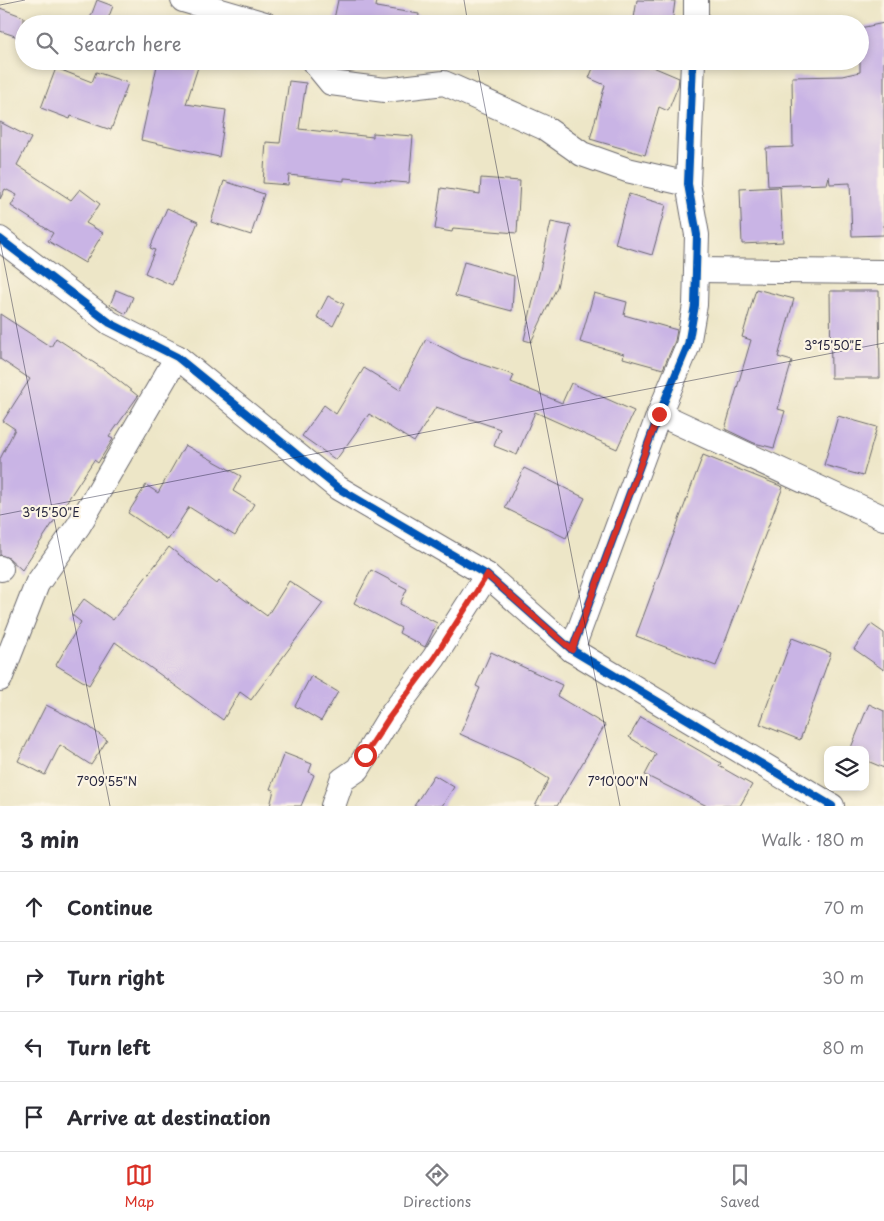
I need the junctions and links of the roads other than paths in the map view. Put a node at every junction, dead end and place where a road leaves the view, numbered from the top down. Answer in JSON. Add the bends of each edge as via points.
{"nodes":[{"id":1,"x":183,"y":0,"type":"edge"},
{"id":2,"x":696,"y":0,"type":"edge"},
{"id":3,"x":235,"y":15,"type":"edge"},
{"id":4,"x":696,"y":15,"type":"edge"},
{"id":5,"x":320,"y":70,"type":"edge"},
{"id":6,"x":693,"y":70,"type":"edge"},
{"id":7,"x":688,"y":184,"type":"junction"},
{"id":8,"x":0,"y":239,"type":"edge"},
{"id":9,"x":696,"y":270,"type":"junction"},
{"id":10,"x":884,"y":272,"type":"edge"},
{"id":11,"x":177,"y":357,"type":"junction"},
{"id":12,"x":659,"y":414,"type":"junction"},
{"id":13,"x":884,"y":518,"type":"edge"},
{"id":14,"x":487,"y":575,"type":"junction"},
{"id":15,"x":572,"y":650,"type":"junction"},
{"id":16,"x":0,"y":679,"type":"edge"},
{"id":17,"x":333,"y":806,"type":"edge"},
{"id":18,"x":832,"y":806,"type":"edge"}],
"edges":[{"from":1,"to":3,"type":"street"},
{"from":2,"to":4,"type":"street"},
{"from":5,"to":7,"type":"street","via":[[331,83],[385,90],[444,83],[544,128],[582,154],[627,170]]},
{"from":6,"to":7,"type":"street"},
{"from":7,"to":9,"type":"street","via":[[697,235]]},
{"from":8,"to":11,"type":"street","via":[[110,323]]},
{"from":9,"to":10,"type":"street"},
{"from":9,"to":12,"type":"street","via":[[695,305],[688,345]]},
{"from":11,"to":14,"type":"street","via":[[338,488]]},
{"from":11,"to":16,"type":"street","via":[[79,525],[37,584]]},
{"from":12,"to":13,"type":"street"},
{"from":12,"to":15,"type":"street"},
{"from":14,"to":15,"type":"street"},
{"from":14,"to":17,"type":"street","via":[[358,769],[342,780]]},
{"from":15,"to":18,"type":"street"}]}
